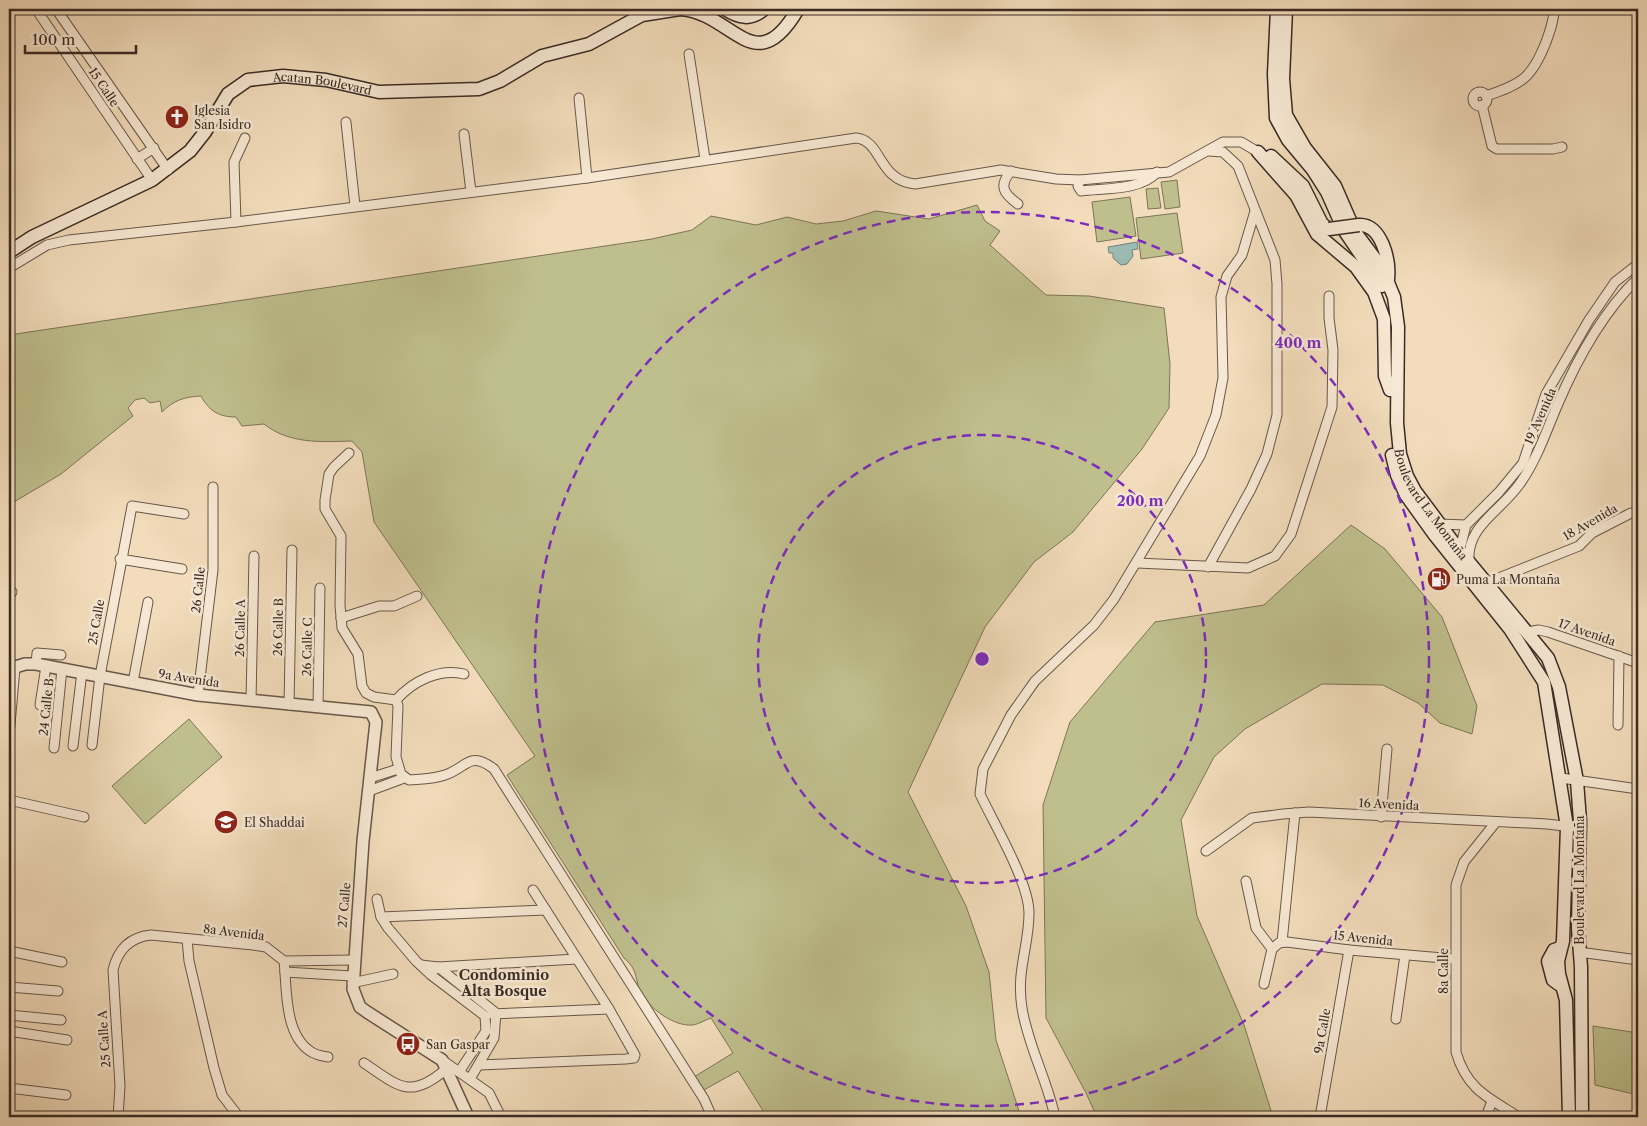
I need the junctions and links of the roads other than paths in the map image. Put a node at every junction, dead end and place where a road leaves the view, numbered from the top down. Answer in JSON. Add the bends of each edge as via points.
{"nodes":[{"id":1,"x":36,"y":9,"type":"edge"},
{"id":2,"x":669,"y":9,"type":"edge"},
{"id":3,"x":683,"y":9,"type":"edge"},
{"id":4,"x":725,"y":9,"type":"edge"},
{"id":5,"x":764,"y":9,"type":"edge"},
{"id":6,"x":798,"y":9,"type":"edge"},
{"id":7,"x":1268,"y":9,"type":"edge"},
{"id":8,"x":1277,"y":9,"type":"edge"},
{"id":9,"x":1286,"y":9,"type":"edge"},
{"id":10,"x":1294,"y":9,"type":"edge"},
{"id":11,"x":1554,"y":9,"type":"edge"},
{"id":12,"x":57,"y":11,"type":"edge"},
{"id":13,"x":646,"y":12,"type":"edge"},
{"id":14,"x":45,"y":22,"type":"junction"},
{"id":15,"x":1284,"y":39,"type":"junction"},
{"id":16,"x":1275,"y":49,"type":"junction"},
{"id":17,"x":689,"y":54,"type":"dead end"},
{"id":18,"x":578,"y":98,"type":"dead end"},
{"id":19,"x":346,"y":122,"type":"dead end"},
{"id":20,"x":464,"y":134,"type":"dead end"},
{"id":21,"x":245,"y":138,"type":"dead end"},
{"id":22,"x":1562,"y":147,"type":"dead end"},
{"id":23,"x":154,"y":148,"type":"junction"},
{"id":24,"x":1208,"y":151,"type":"junction"},
{"id":25,"x":1258,"y":152,"type":"junction"},
{"id":26,"x":137,"y":159,"type":"junction"},
{"id":27,"x":705,"y":159,"type":"junction"},
{"id":28,"x":168,"y":170,"type":"junction"},
{"id":29,"x":1011,"y":171,"type":"junction"},
{"id":30,"x":587,"y":178,"type":"junction"},
{"id":31,"x":152,"y":180,"type":"junction"},
{"id":32,"x":471,"y":192,"type":"junction"},
{"id":33,"x":1018,"y":204,"type":"dead end"},
{"id":34,"x":356,"y":206,"type":"junction"},
{"id":35,"x":1255,"y":211,"type":"junction"},
{"id":36,"x":236,"y":222,"type":"junction"},
{"id":37,"x":9,"y":252,"type":"edge"},
{"id":38,"x":1638,"y":264,"type":"edge"},
{"id":39,"x":9,"y":268,"type":"edge"},
{"id":40,"x":1638,"y":278,"type":"edge"},
{"id":41,"x":1388,"y":279,"type":"junction"},
{"id":42,"x":1329,"y":296,"type":"dead end"},
{"id":43,"x":1390,"y":390,"type":"junction"},
{"id":44,"x":349,"y":453,"type":"dead end"},
{"id":45,"x":213,"y":487,"type":"dead end"},
{"id":46,"x":1410,"y":493,"type":"junction"},
{"id":47,"x":1423,"y":511,"type":"junction"},
{"id":48,"x":1631,"y":513,"type":"dead end"},
{"id":49,"x":184,"y":514,"type":"dead end"},
{"id":50,"x":1439,"y":524,"type":"junction"},
{"id":51,"x":1466,"y":525,"type":"junction"},
{"id":52,"x":292,"y":550,"type":"dead end"},
{"id":53,"x":1459,"y":550,"type":"junction"},
{"id":54,"x":254,"y":556,"type":"dead end"},
{"id":55,"x":120,"y":559,"type":"junction"},
{"id":56,"x":1470,"y":562,"type":"junction"},
{"id":57,"x":1137,"y":563,"type":"junction"},
{"id":58,"x":1208,"y":567,"type":"junction"},
{"id":59,"x":182,"y":569,"type":"dead end"},
{"id":60,"x":1506,"y":575,"type":"junction"},
{"id":61,"x":1486,"y":583,"type":"junction"},
{"id":62,"x":320,"y":588,"type":"dead end"},
{"id":63,"x":417,"y":596,"type":"dead end"},
{"id":64,"x":148,"y":602,"type":"dead end"},
{"id":65,"x":1499,"y":607,"type":"junction"},
{"id":66,"x":341,"y":618,"type":"junction"},
{"id":67,"x":1527,"y":632,"type":"junction"},
{"id":68,"x":1527,"y":654,"type":"junction"},
{"id":69,"x":61,"y":655,"type":"dead end"},
{"id":70,"x":1618,"y":656,"type":"junction"},
{"id":71,"x":1638,"y":663,"type":"edge"},
{"id":72,"x":41,"y":665,"type":"junction"},
{"id":73,"x":12,"y":668,"type":"edge"},
{"id":74,"x":62,"y":669,"type":"junction"},
{"id":75,"x":82,"y":672,"type":"junction"},
{"id":76,"x":464,"y":674,"type":"dead end"},
{"id":77,"x":100,"y":676,"type":"junction"},
{"id":78,"x":133,"y":682,"type":"junction"},
{"id":79,"x":198,"y":694,"type":"junction"},
{"id":80,"x":396,"y":700,"type":"junction"},
{"id":81,"x":251,"y":701,"type":"junction"},
{"id":82,"x":40,"y":705,"type":"dead end"},
{"id":83,"x":289,"y":705,"type":"junction"},
{"id":84,"x":318,"y":706,"type":"junction"},
{"id":85,"x":368,"y":711,"type":"joint"},
{"id":86,"x":1618,"y":725,"type":"dead end"},
{"id":87,"x":9,"y":736,"type":"edge"},
{"id":88,"x":92,"y":744,"type":"dead end"},
{"id":89,"x":73,"y":746,"type":"dead end"},
{"id":90,"x":54,"y":748,"type":"dead end"},
{"id":91,"x":1387,"y":749,"type":"dead end"},
{"id":92,"x":398,"y":769,"type":"junction"},
{"id":93,"x":370,"y":778,"type":"junction"},
{"id":94,"x":404,"y":778,"type":"junction"},
{"id":95,"x":1561,"y":778,"type":"junction"},
{"id":96,"x":1576,"y":781,"type":"junction"},
{"id":97,"x":1638,"y":789,"type":"edge"},
{"id":98,"x":369,"y":792,"type":"junction"},
{"id":99,"x":9,"y":800,"type":"edge"},
{"id":100,"x":1295,"y":813,"type":"junction"},
{"id":101,"x":84,"y":817,"type":"dead end"},
{"id":102,"x":1381,"y":817,"type":"junction"},
{"id":103,"x":1496,"y":822,"type":"junction"},
{"id":104,"x":1567,"y":827,"type":"junction"},
{"id":105,"x":1580,"y":828,"type":"junction"},
{"id":106,"x":1206,"y":850,"type":"dead end"},
{"id":107,"x":1246,"y":881,"type":"dead end"},
{"id":108,"x":533,"y":890,"type":"dead end"},
{"id":109,"x":377,"y":899,"type":"dead end"},
{"id":110,"x":546,"y":910,"type":"junction"},
{"id":111,"x":381,"y":917,"type":"junction"},
{"id":112,"x":187,"y":938,"type":"junction"},
{"id":113,"x":1282,"y":942,"type":"junction"},
{"id":114,"x":1562,"y":947,"type":"junction"},
{"id":115,"x":1272,"y":949,"type":"junction"},
{"id":116,"x":1349,"y":950,"type":"junction"},
{"id":117,"x":9,"y":951,"type":"edge"},
{"id":118,"x":1579,"y":952,"type":"junction"},
{"id":119,"x":1405,"y":955,"type":"junction"},
{"id":120,"x":116,"y":958,"type":"joint"},
{"id":121,"x":577,"y":959,"type":"junction"},
{"id":122,"x":1455,"y":959,"type":"junction"},
{"id":123,"x":354,"y":960,"type":"junction"},
{"id":124,"x":1638,"y":960,"type":"edge"},
{"id":125,"x":284,"y":961,"type":"junction"},
{"id":126,"x":62,"y":962,"type":"dead end"},
{"id":127,"x":421,"y":965,"type":"junction"},
{"id":128,"x":438,"y":966,"type":"junction"},
{"id":129,"x":285,"y":972,"type":"junction"},
{"id":130,"x":393,"y":974,"type":"dead end"},
{"id":131,"x":431,"y":975,"type":"junction"},
{"id":132,"x":352,"y":980,"type":"junction"},
{"id":133,"x":1580,"y":982,"type":"junction"},
{"id":134,"x":1264,"y":984,"type":"dead end"},
{"id":135,"x":9,"y":987,"type":"edge"},
{"id":136,"x":1564,"y":987,"type":"junction"},
{"id":137,"x":58,"y":991,"type":"dead end"},
{"id":138,"x":609,"y":1009,"type":"junction"},
{"id":139,"x":496,"y":1013,"type":"junction"},
{"id":140,"x":9,"y":1015,"type":"edge"},
{"id":141,"x":486,"y":1016,"type":"junction"},
{"id":142,"x":1396,"y":1019,"type":"dead end"},
{"id":143,"x":61,"y":1020,"type":"dead end"},
{"id":144,"x":9,"y":1031,"type":"edge"},
{"id":145,"x":67,"y":1040,"type":"dead end"},
{"id":146,"x":328,"y":1058,"type":"dead end"},
{"id":147,"x":364,"y":1063,"type":"dead end"},
{"id":148,"x":443,"y":1065,"type":"junction"},
{"id":149,"x":479,"y":1065,"type":"junction"},
{"id":150,"x":460,"y":1072,"type":"junction"},
{"id":151,"x":470,"y":1079,"type":"junction"},
{"id":152,"x":9,"y":1088,"type":"edge"},
{"id":153,"x":66,"y":1096,"type":"dead end"},
{"id":154,"x":1492,"y":1102,"type":"junction"},
{"id":155,"x":647,"y":1116,"type":"dead end"},
{"id":156,"x":118,"y":1117,"type":"edge"},
{"id":157,"x":239,"y":1117,"type":"edge"},
{"id":158,"x":468,"y":1117,"type":"edge"},
{"id":159,"x":501,"y":1117,"type":"edge"},
{"id":160,"x":626,"y":1117,"type":"edge"},
{"id":161,"x":712,"y":1117,"type":"edge"},
{"id":162,"x":1055,"y":1117,"type":"edge"},
{"id":163,"x":1320,"y":1117,"type":"edge"},
{"id":164,"x":1486,"y":1117,"type":"edge"},
{"id":165,"x":1519,"y":1117,"type":"edge"},
{"id":166,"x":1569,"y":1117,"type":"edge"},
{"id":167,"x":1582,"y":1117,"type":"edge"}],
"edges":[{"from":1,"to":14,"type":"street","name":"15 Calle"},
{"from":2,"to":3,"type":"main road","name":"Acatan Boulevard"},
{"from":2,"to":13,"type":"main road","name":"Acatan Boulevard"},
{"from":3,"to":6,"type":"main road","name":"Acatan Boulevard","via":[[711,19],[747,42],[759,43],[782,32]]},
{"from":4,"to":5,"type":"main road","via":[[742,17],[752,17]]},
{"from":7,"to":16,"type":"main road","via":[[1269,40]]},
{"from":8,"to":16,"type":"main road","name":"Boulevard La Montaña"},
{"from":9,"to":15,"type":"main road","name":"Boulevard La Montaña"},
{"from":10,"to":15,"type":"main road","via":[[1291,28]]},
{"from":11,"to":22,"type":"street","via":[[1554,19],[1533,70],[1516,85],[1486,96],[1482,105],[1492,146],[1496,149]]},
{"from":12,"to":14,"type":"street"},
{"from":12,"to":23,"type":"street","name":"15 Calle"},
{"from":13,"to":28,"type":"main road","name":"Acatan Boulevard","via":[[589,44],[542,56],[479,90],[379,92],[326,80],[291,77],[248,80],[228,94],[190,152]]},
{"from":14,"to":26,"type":"street","name":"15 Calle"},
{"from":15,"to":41,"type":"main road","name":"Boulevard La Montaña","via":[[1284,96],[1290,125],[1335,186],[1355,232]]},
{"from":16,"to":43,"type":"main road","name":"Boulevard La Montaña","via":[[1275,112],[1280,127],[1327,192],[1344,230],[1386,296],[1390,318]]},
{"from":17,"to":27,"type":"street"},
{"from":18,"to":30,"type":"street"},
{"from":19,"to":34,"type":"street"},
{"from":20,"to":32,"type":"street"},
{"from":21,"to":36,"type":"street","via":[[234,162]]},
{"from":23,"to":26,"type":"street"},
{"from":23,"to":28,"type":"street","name":"15 Calle"},
{"from":24,"to":25,"type":"street","via":[[1223,142],[1232,141],[1241,142]]},
{"from":24,"to":29,"type":"street","via":[[1169,172],[1157,172],[1154,177],[1134,184],[1080,191],[1080,180]]},
{"from":24,"to":35,"type":"street","via":[[1223,152],[1238,166]]},
{"from":25,"to":41,"type":"main road","bridge":true,"via":[[1271,156],[1297,179],[1328,229],[1369,227],[1381,242],[1389,264]]},
{"from":25,"to":43,"type":"main road","via":[[1296,194],[1317,234],[1352,262],[1374,292],[1384,319],[1384,376]]},
{"from":26,"to":31,"type":"street","name":"15 Calle"},
{"from":27,"to":29,"type":"street","via":[[864,138],[885,169],[906,183]]},
{"from":27,"to":30,"type":"street"},
{"from":28,"to":31,"type":"main road","name":"Acatan Boulevard"},
{"from":29,"to":33,"type":"street","via":[[1004,179],[1003,188],[1006,195]]},
{"from":30,"to":32,"type":"street"},
{"from":31,"to":37,"type":"main road","name":"Acatan Boulevard","via":[[32,237]]},
{"from":32,"to":34,"type":"street"},
{"from":34,"to":36,"type":"street"},
{"from":35,"to":57,"type":"street","via":[[1242,255],[1227,276],[1222,297],[1223,378],[1216,415],[1200,456]]},
{"from":35,"to":58,"type":"street","via":[[1275,260],[1277,415],[1267,454]]},
{"from":36,"to":39,"type":"street","via":[[69,240],[47,245]]},
{"from":38,"to":51,"type":"street","name":"19 Avenida","via":[[1615,282],[1546,394],[1523,463]]},
{"from":40,"to":56,"type":"street","name":"19 Avenida","via":[[1610,309],[1592,340],[1560,398],[1535,459],[1521,482],[1475,532],[1469,544]]},
{"from":41,"to":46,"type":"main road","name":"Boulevard La Montaña","via":[[1398,327],[1399,447]]},
{"from":42,"to":58,"type":"street","via":[[1333,350],[1332,407],[1291,534],[1275,556],[1248,568]]},
{"from":43,"to":46,"type":"main road","name":"Boulevard La Montaña","via":[[1392,455],[1397,475]]},
{"from":44,"to":66,"type":"street","via":[[329,474],[325,500],[325,509],[341,536]]},
{"from":45,"to":79,"type":"street","name":"26 Calle","via":[[213,570]]},
{"from":46,"to":47,"type":"main road","name":"Boulevard La Montaña"},
{"from":47,"to":50,"type":"main road","name":"Boulevard La Montaña"},
{"from":47,"to":65,"type":"main road","name":"Boulevard La Montaña"},
{"from":48,"to":60,"type":"street","name":"18 Avenida","via":[[1592,533],[1579,546]]},
{"from":49,"to":55,"type":"street","name":"25 Calle","via":[[132,506]]},
{"from":50,"to":51,"type":"street"},
{"from":50,"to":53,"type":"main road","name":"Boulevard La Montaña"},
{"from":51,"to":53,"type":"street","name":"19 Avenida"},
{"from":52,"to":83,"type":"street","name":"26 Calle B"},
{"from":53,"to":56,"type":"main road","name":"Boulevard La Montaña"},
{"from":53,"to":65,"type":"street","via":[[1461,561]]},
{"from":54,"to":81,"type":"street","name":"26 Calle A"},
{"from":55,"to":59,"type":"street"},
{"from":55,"to":77,"type":"street","name":"25 Calle"},
{"from":56,"to":61,"type":"main road","name":"Boulevard La Montaña"},
{"from":57,"to":58,"type":"street"},
{"from":57,"to":162,"type":"street","via":[[1094,625],[1034,681],[1011,715],[980,779],[980,794],[1021,877],[1027,896],[1029,914],[1019,991],[1025,1028],[1048,1087]]},
{"from":60,"to":61,"type":"street","name":"18 Avenida"},
{"from":60,"to":65,"type":"street","via":[[1500,584]]},
{"from":61,"to":65,"type":"main road","name":"Boulevard La Montaña"},
{"from":62,"to":84,"type":"street","name":"26 Calle C"},
{"from":63,"to":66,"type":"street","via":[[394,606],[379,606]]},
{"from":64,"to":78,"type":"street"},
{"from":65,"to":67,"type":"main road","name":"Boulevard La Montaña"},
{"from":65,"to":68,"type":"main road","name":"Boulevard La Montaña"},
{"from":66,"to":80,"type":"street","via":[[345,636],[358,654],[362,686],[366,693]]},
{"from":67,"to":68,"type":"main road","via":[[1523,638]]},
{"from":67,"to":70,"type":"street","name":"17 Avenida","via":[[1548,632]]},
{"from":67,"to":96,"type":"main road","name":"Boulevard La Montaña","via":[[1554,671]]},
{"from":68,"to":95,"type":"main road","name":"Boulevard La Montaña","via":[[1544,682]]},
{"from":69,"to":72,"type":"street","via":[[37,653]]},
{"from":70,"to":71,"type":"street","name":"17 Avenida"},
{"from":70,"to":86,"type":"street"},
{"from":72,"to":73,"type":"street","name":"9a Avenida","via":[[24,664]]},
{"from":72,"to":74,"type":"street","name":"9a Avenida"},
{"from":72,"to":82,"type":"street"},
{"from":73,"to":87,"type":"street"},
{"from":74,"to":75,"type":"street","name":"9a Avenida"},
{"from":74,"to":90,"type":"street","name":"24 Calle B"},
{"from":75,"to":77,"type":"street","name":"9a Avenida"},
{"from":75,"to":89,"type":"street"},
{"from":76,"to":80,"type":"street","via":[[451,671],[431,676],[413,684]]},
{"from":77,"to":78,"type":"street","name":"9a Avenida"},
{"from":77,"to":88,"type":"street","name":"25 Calle"},
{"from":78,"to":79,"type":"street","name":"9a Avenida"},
{"from":79,"to":81,"type":"street","name":"9a Avenida"},
{"from":80,"to":92,"type":"street"},
{"from":81,"to":83,"type":"street","name":"9a Avenida"},
{"from":83,"to":84,"type":"street","name":"9a Avenida"},
{"from":84,"to":85,"type":"street","name":"9a Avenida"},
{"from":85,"to":93,"type":"street","name":"27 Calle","via":[[376,722]]},
{"from":91,"to":102,"type":"street"},
{"from":92,"to":93,"type":"street"},
{"from":92,"to":94,"type":"street"},
{"from":93,"to":98,"type":"street","name":"27 Calle"},
{"from":94,"to":98,"type":"street"},
{"from":94,"to":161,"type":"street","via":[[419,780],[447,775],[473,760],[483,761],[494,769],[704,1099]]},
{"from":95,"to":96,"type":"street"},
{"from":95,"to":104,"type":"main road","name":"Boulevard La Montaña"},
{"from":96,"to":97,"type":"street"},
{"from":96,"to":105,"type":"main road","name":"Boulevard La Montaña"},
{"from":98,"to":123,"type":"street","name":"27 Calle"},
{"from":99,"to":101,"type":"street"},
{"from":100,"to":102,"type":"street","name":"16 Avenida"},
{"from":100,"to":106,"type":"street","name":"16 Avenida","via":[[1252,818]]},
{"from":100,"to":113,"type":"street"},
{"from":102,"to":103,"type":"street","name":"16 Avenida"},
{"from":103,"to":104,"type":"street","name":"16 Avenida"},
{"from":103,"to":122,"type":"street","name":"8a Calle","via":[[1472,850],[1458,874]]},
{"from":104,"to":105,"type":"street","name":"16 Avenida"},
{"from":104,"to":114,"type":"main road","name":"Boulevard La Montaña"},
{"from":105,"to":118,"type":"main road","name":"Boulevard La Montaña"},
{"from":107,"to":115,"type":"street","via":[[1258,934]]},
{"from":108,"to":110,"type":"street"},
{"from":109,"to":111,"type":"street"},
{"from":110,"to":111,"type":"street"},
{"from":110,"to":121,"type":"street"},
{"from":111,"to":127,"type":"street"},
{"from":112,"to":120,"type":"street","name":"8a Avenida","via":[[136,937]]},
{"from":112,"to":125,"type":"street","name":"8a Avenida","via":[[266,947]]},
{"from":112,"to":157,"type":"street","via":[[189,961],[214,1068],[222,1095]]},
{"from":113,"to":115,"type":"street"},
{"from":113,"to":116,"type":"street","name":"15 Avenida"},
{"from":114,"to":118,"type":"main road","via":[[1571,944]]},
{"from":114,"to":136,"type":"main road","via":[[1554,950],[1548,960],[1553,980]]},
{"from":115,"to":134,"type":"street"},
{"from":116,"to":119,"type":"street","name":"15 Avenida"},
{"from":116,"to":163,"type":"street","name":"9a Calle"},
{"from":117,"to":126,"type":"street"},
{"from":118,"to":124,"type":"street"},
{"from":118,"to":133,"type":"main road","name":"Boulevard La Montaña"},
{"from":119,"to":122,"type":"street","name":"15 Avenida"},
{"from":119,"to":142,"type":"street"},
{"from":120,"to":156,"type":"street","name":"25 Calle A","via":[[113,982],[120,1086]]},
{"from":121,"to":128,"type":"street"},
{"from":121,"to":138,"type":"street"},
{"from":122,"to":154,"type":"street","name":"8a Calle","via":[[1456,1052],[1470,1082]]},
{"from":123,"to":125,"type":"street"},
{"from":123,"to":132,"type":"street","name":"27 Calle"},
{"from":125,"to":129,"type":"street"},
{"from":127,"to":128,"type":"street"},
{"from":127,"to":131,"type":"street"},
{"from":128,"to":131,"type":"street"},
{"from":128,"to":139,"type":"street"},
{"from":129,"to":132,"type":"street"},
{"from":129,"to":146,"type":"street","via":[[287,1007],[293,1026],[304,1047]]},
{"from":130,"to":132,"type":"street"},
{"from":131,"to":141,"type":"street"},
{"from":132,"to":148,"type":"street","name":"27 Calle","via":[[360,1007]]},
{"from":133,"to":136,"type":"main road","via":[[1572,988]]},
{"from":133,"to":167,"type":"main road","name":"Boulevard La Montaña"},
{"from":135,"to":137,"type":"street"},
{"from":136,"to":166,"type":"main road"},
{"from":138,"to":139,"type":"street"},
{"from":138,"to":149,"type":"street","via":[[635,1050],[634,1058]]},
{"from":139,"to":141,"type":"street"},
{"from":139,"to":149,"type":"street","via":[[494,1038]]},
{"from":140,"to":143,"type":"street"},
{"from":141,"to":150,"type":"street","via":[[486,1031]]},
{"from":144,"to":145,"type":"street"},
{"from":147,"to":148,"type":"street","via":[[402,1087],[426,1085]]},
{"from":148,"to":150,"type":"street"},
{"from":148,"to":158,"type":"street"},
{"from":149,"to":151,"type":"street"},
{"from":150,"to":151,"type":"street"},
{"from":151,"to":159,"type":"street","via":[[489,1093]]},
{"from":152,"to":153,"type":"street"},
{"from":154,"to":164,"type":"street"},
{"from":154,"to":165,"type":"street","name":"8a Calle"},
{"from":155,"to":160,"type":"street"}]}
